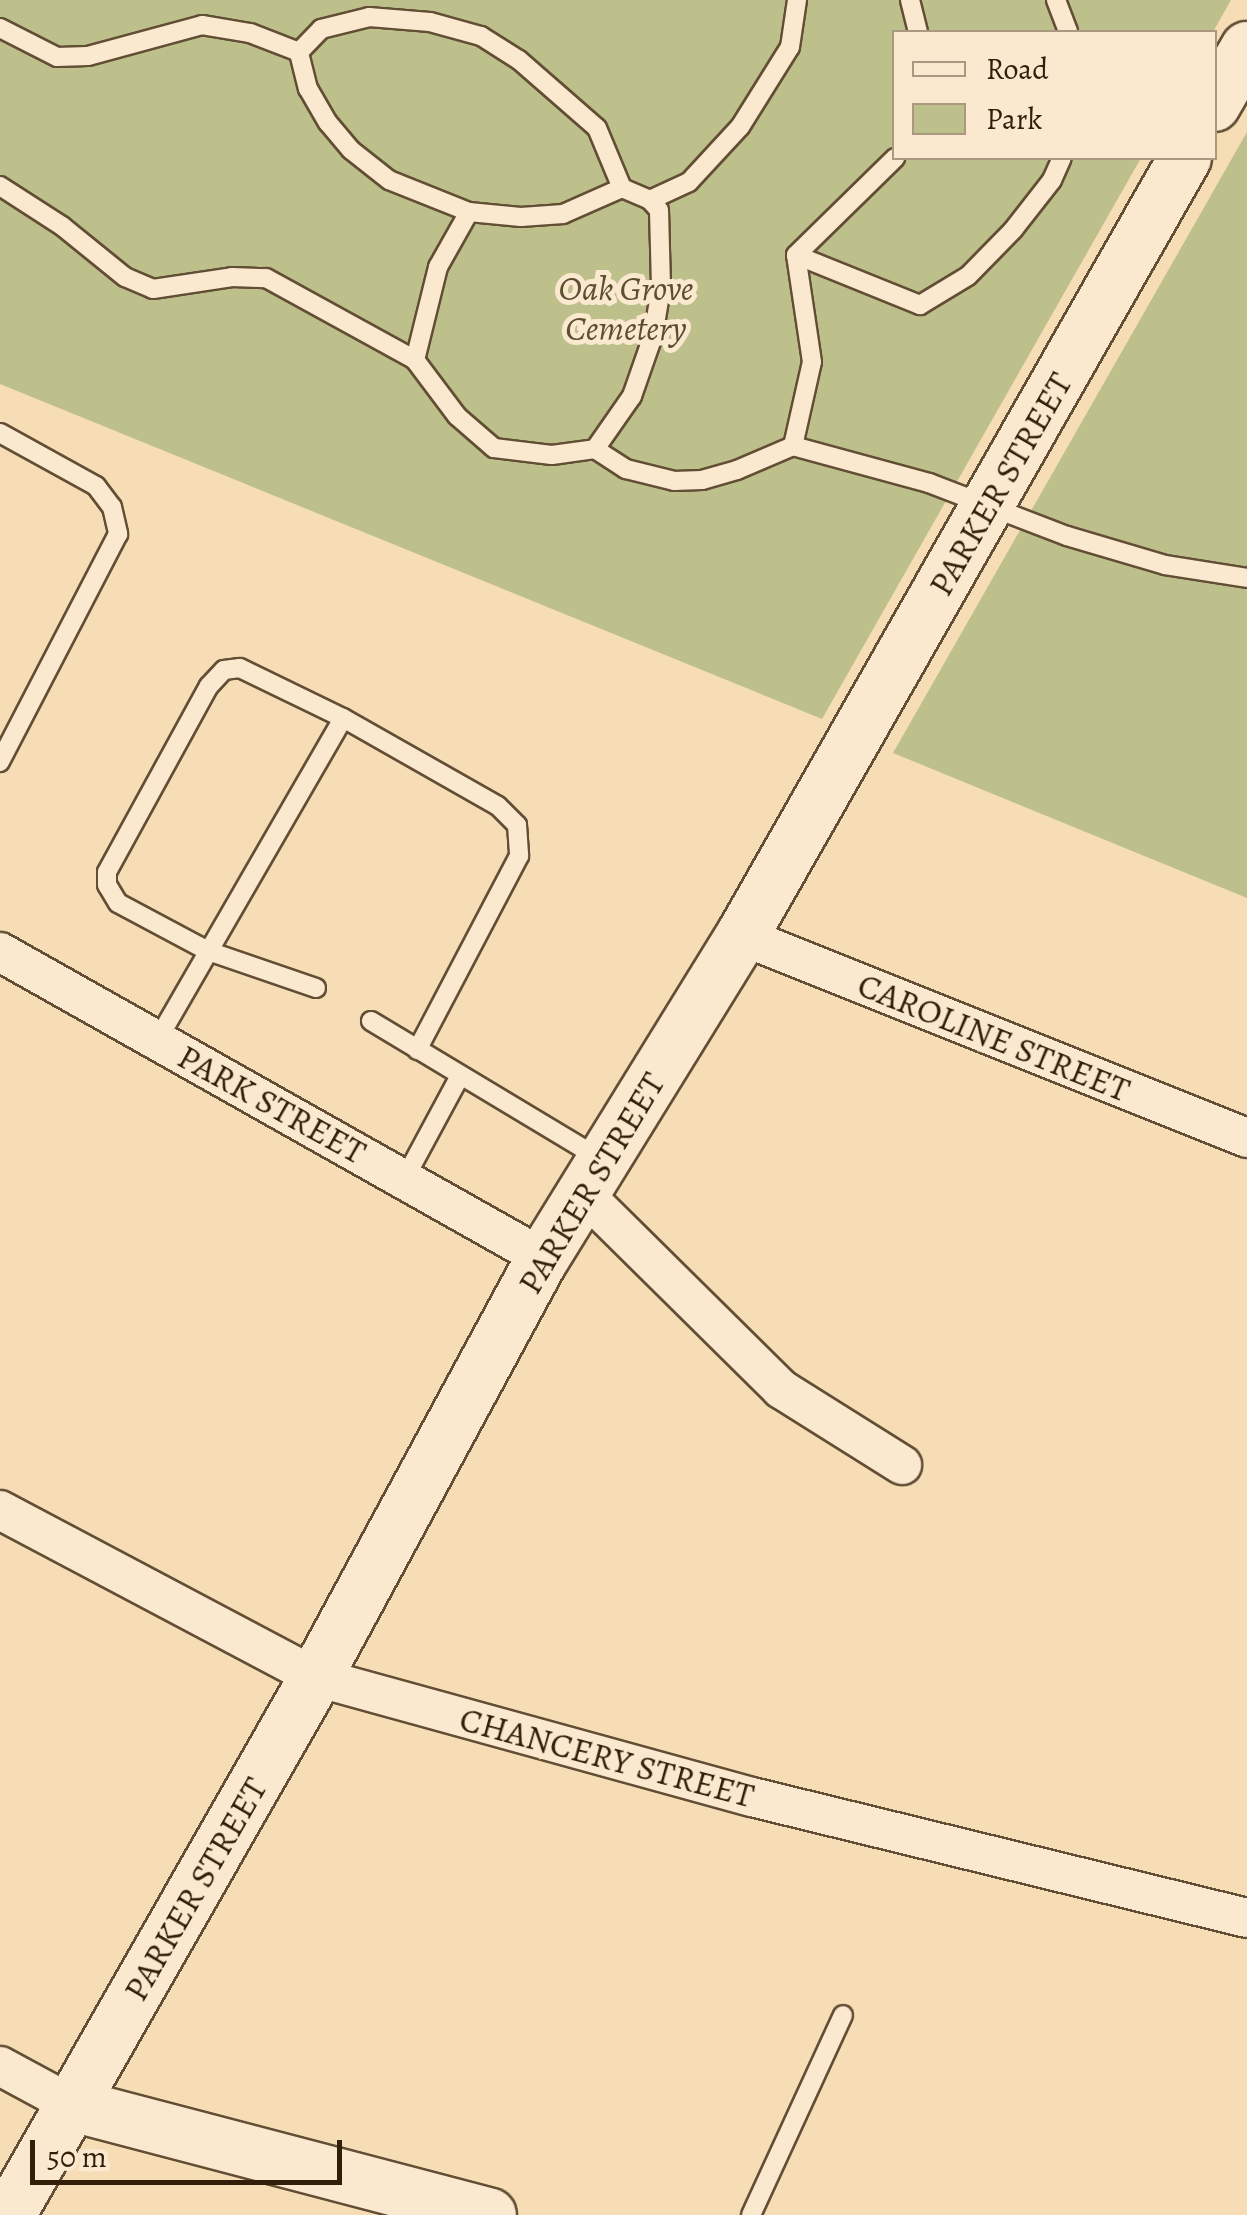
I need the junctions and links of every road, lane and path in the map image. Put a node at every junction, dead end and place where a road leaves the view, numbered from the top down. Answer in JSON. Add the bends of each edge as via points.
{"nodes":[{"id":1,"x":797,"y":0,"type":"edge"},
{"id":2,"x":910,"y":0,"type":"edge"},
{"id":3,"x":1056,"y":0,"type":"edge"},
{"id":4,"x":0,"y":28,"type":"edge"},
{"id":5,"x":918,"y":30,"type":"edge"},
{"id":6,"x":1067,"y":30,"type":"edge"},
{"id":7,"x":1247,"y":48,"type":"edge"},
{"id":8,"x":299,"y":52,"type":"junction"},
{"id":9,"x":1217,"y":100,"type":"edge"},
{"id":10,"x":894,"y":160,"type":"edge"},
{"id":11,"x":1061,"y":160,"type":"edge"},
{"id":12,"x":1184,"y":160,"type":"edge"},
{"id":13,"x":0,"y":186,"type":"edge"},
{"id":14,"x":622,"y":188,"type":"junction"},
{"id":15,"x":650,"y":200,"type":"junction"},
{"id":16,"x":469,"y":212,"type":"junction"},
{"id":17,"x":796,"y":255,"type":"junction"},
{"id":18,"x":415,"y":360,"type":"junction"},
{"id":19,"x":0,"y":433,"type":"edge"},
{"id":20,"x":793,"y":446,"type":"junction"},
{"id":21,"x":594,"y":449,"type":"junction"},
{"id":22,"x":986,"y":508,"type":"junction"},
{"id":23,"x":1247,"y":578,"type":"edge"},
{"id":24,"x":343,"y":718,"type":"junction"},
{"id":25,"x":0,"y":762,"type":"edge"},
{"id":26,"x":742,"y":936,"type":"junction"},
{"id":27,"x":208,"y":951,"type":"junction"},
{"id":28,"x":0,"y":952,"type":"edge"},
{"id":29,"x":316,"y":988,"type":"dead end"},
{"id":30,"x":371,"y":1022,"type":"dead end"},
{"id":31,"x":158,"y":1040,"type":"junction"},
{"id":32,"x":417,"y":1050,"type":"junction"},
{"id":33,"x":460,"y":1076,"type":"junction"},
{"id":34,"x":1247,"y":1138,"type":"edge"},
{"id":35,"x":593,"y":1177,"type":"junction"},
{"id":36,"x":404,"y":1178,"type":"junction"},
{"id":37,"x":543,"y":1258,"type":"junction"},
{"id":38,"x":902,"y":1464,"type":"dead end"},
{"id":39,"x":0,"y":1510,"type":"edge"},
{"id":40,"x":316,"y":1677,"type":"junction"},
{"id":41,"x":1247,"y":1918,"type":"edge"},
{"id":42,"x":843,"y":2015,"type":"dead end"},
{"id":43,"x":0,"y":2066,"type":"edge"},
{"id":44,"x":72,"y":2105,"type":"junction"},
{"id":45,"x":9,"y":2215,"type":"edge"},
{"id":46,"x":490,"y":2215,"type":"edge"},
{"id":47,"x":751,"y":2215,"type":"edge"}],
"edges":[{"from":1,"to":15,"type":"lane","via":[[790,46],[740,127],[689,182]]},
{"from":2,"to":5,"type":"lane"},
{"from":3,"to":6,"type":"lane"},
{"from":4,"to":8,"type":"lane","via":[[57,57],[88,56],[202,25],[250,33]]},
{"from":7,"to":9,"type":"main road"},
{"from":8,"to":14,"type":"lane","via":[[321,29],[369,17],[430,22],[481,36],[597,128]]},
{"from":8,"to":16,"type":"lane","via":[[317,108],[350,150],[408,190]]},
{"from":10,"to":17,"type":"lane"},
{"from":11,"to":17,"type":"lane","via":[[1014,230],[968,276],[920,305]]},
{"from":12,"to":22,"type":"main road","name":"PARKER STREET"},
{"from":13,"to":18,"type":"lane","via":[[125,277],[153,289],[266,278]]},
{"from":14,"to":15,"type":"lane"},
{"from":14,"to":16,"type":"lane","via":[[564,214]]},
{"from":15,"to":21,"type":"lane","via":[[662,223],[659,310],[632,396]]},
{"from":16,"to":18,"type":"lane","via":[[438,268]]},
{"from":17,"to":20,"type":"lane","via":[[812,362]]},
{"from":18,"to":21,"type":"lane","via":[[458,416],[494,448],[552,456]]},
{"from":19,"to":25,"type":"lane","via":[[96,486],[112,507],[118,534]]},
{"from":20,"to":21,"type":"lane","via":[[737,470],[674,481],[626,469]]},
{"from":20,"to":22,"type":"lane","via":[[929,482]]},
{"from":22,"to":23,"type":"lane","via":[[1164,564]]},
{"from":22,"to":26,"type":"main road","name":"PARKER STREET"},
{"from":24,"to":27,"type":"lane"},
{"from":24,"to":27,"type":"lane","via":[[240,668],[224,670],[210,686],[107,872],[118,902]]},
{"from":24,"to":32,"type":"lane","via":[[498,806],[517,825],[519,856]]},
{"from":26,"to":34,"type":"street","name":"CAROLINE STREET"},
{"from":26,"to":35,"type":"main road","name":"PARKER STREET"},
{"from":27,"to":29,"type":"lane"},
{"from":27,"to":31,"type":"lane"},
{"from":28,"to":31,"type":"street","name":"PARK STREET"},
{"from":30,"to":32,"type":"lane"},
{"from":31,"to":36,"type":"street","name":"PARK STREET"},
{"from":32,"to":33,"type":"lane"},
{"from":33,"to":35,"type":"lane"},
{"from":33,"to":36,"type":"lane"},
{"from":35,"to":37,"type":"main road","name":"PARKER STREET"},
{"from":35,"to":38,"type":"street","via":[[782,1389]]},
{"from":36,"to":37,"type":"street","name":"PARK STREET"},
{"from":37,"to":40,"type":"main road","name":"PARKER STREET"},
{"from":39,"to":40,"type":"street","name":"CHANCERY STREET"},
{"from":40,"to":41,"type":"street","name":"CHANCERY STREET","via":[[752,1796]]},
{"from":40,"to":44,"type":"main road","name":"PARKER STREET"},
{"from":42,"to":47,"type":"lane"},
{"from":43,"to":44,"type":"street"},
{"from":44,"to":45,"type":"main road","name":"PARKER STREET"},
{"from":44,"to":46,"type":"main road"}]}
